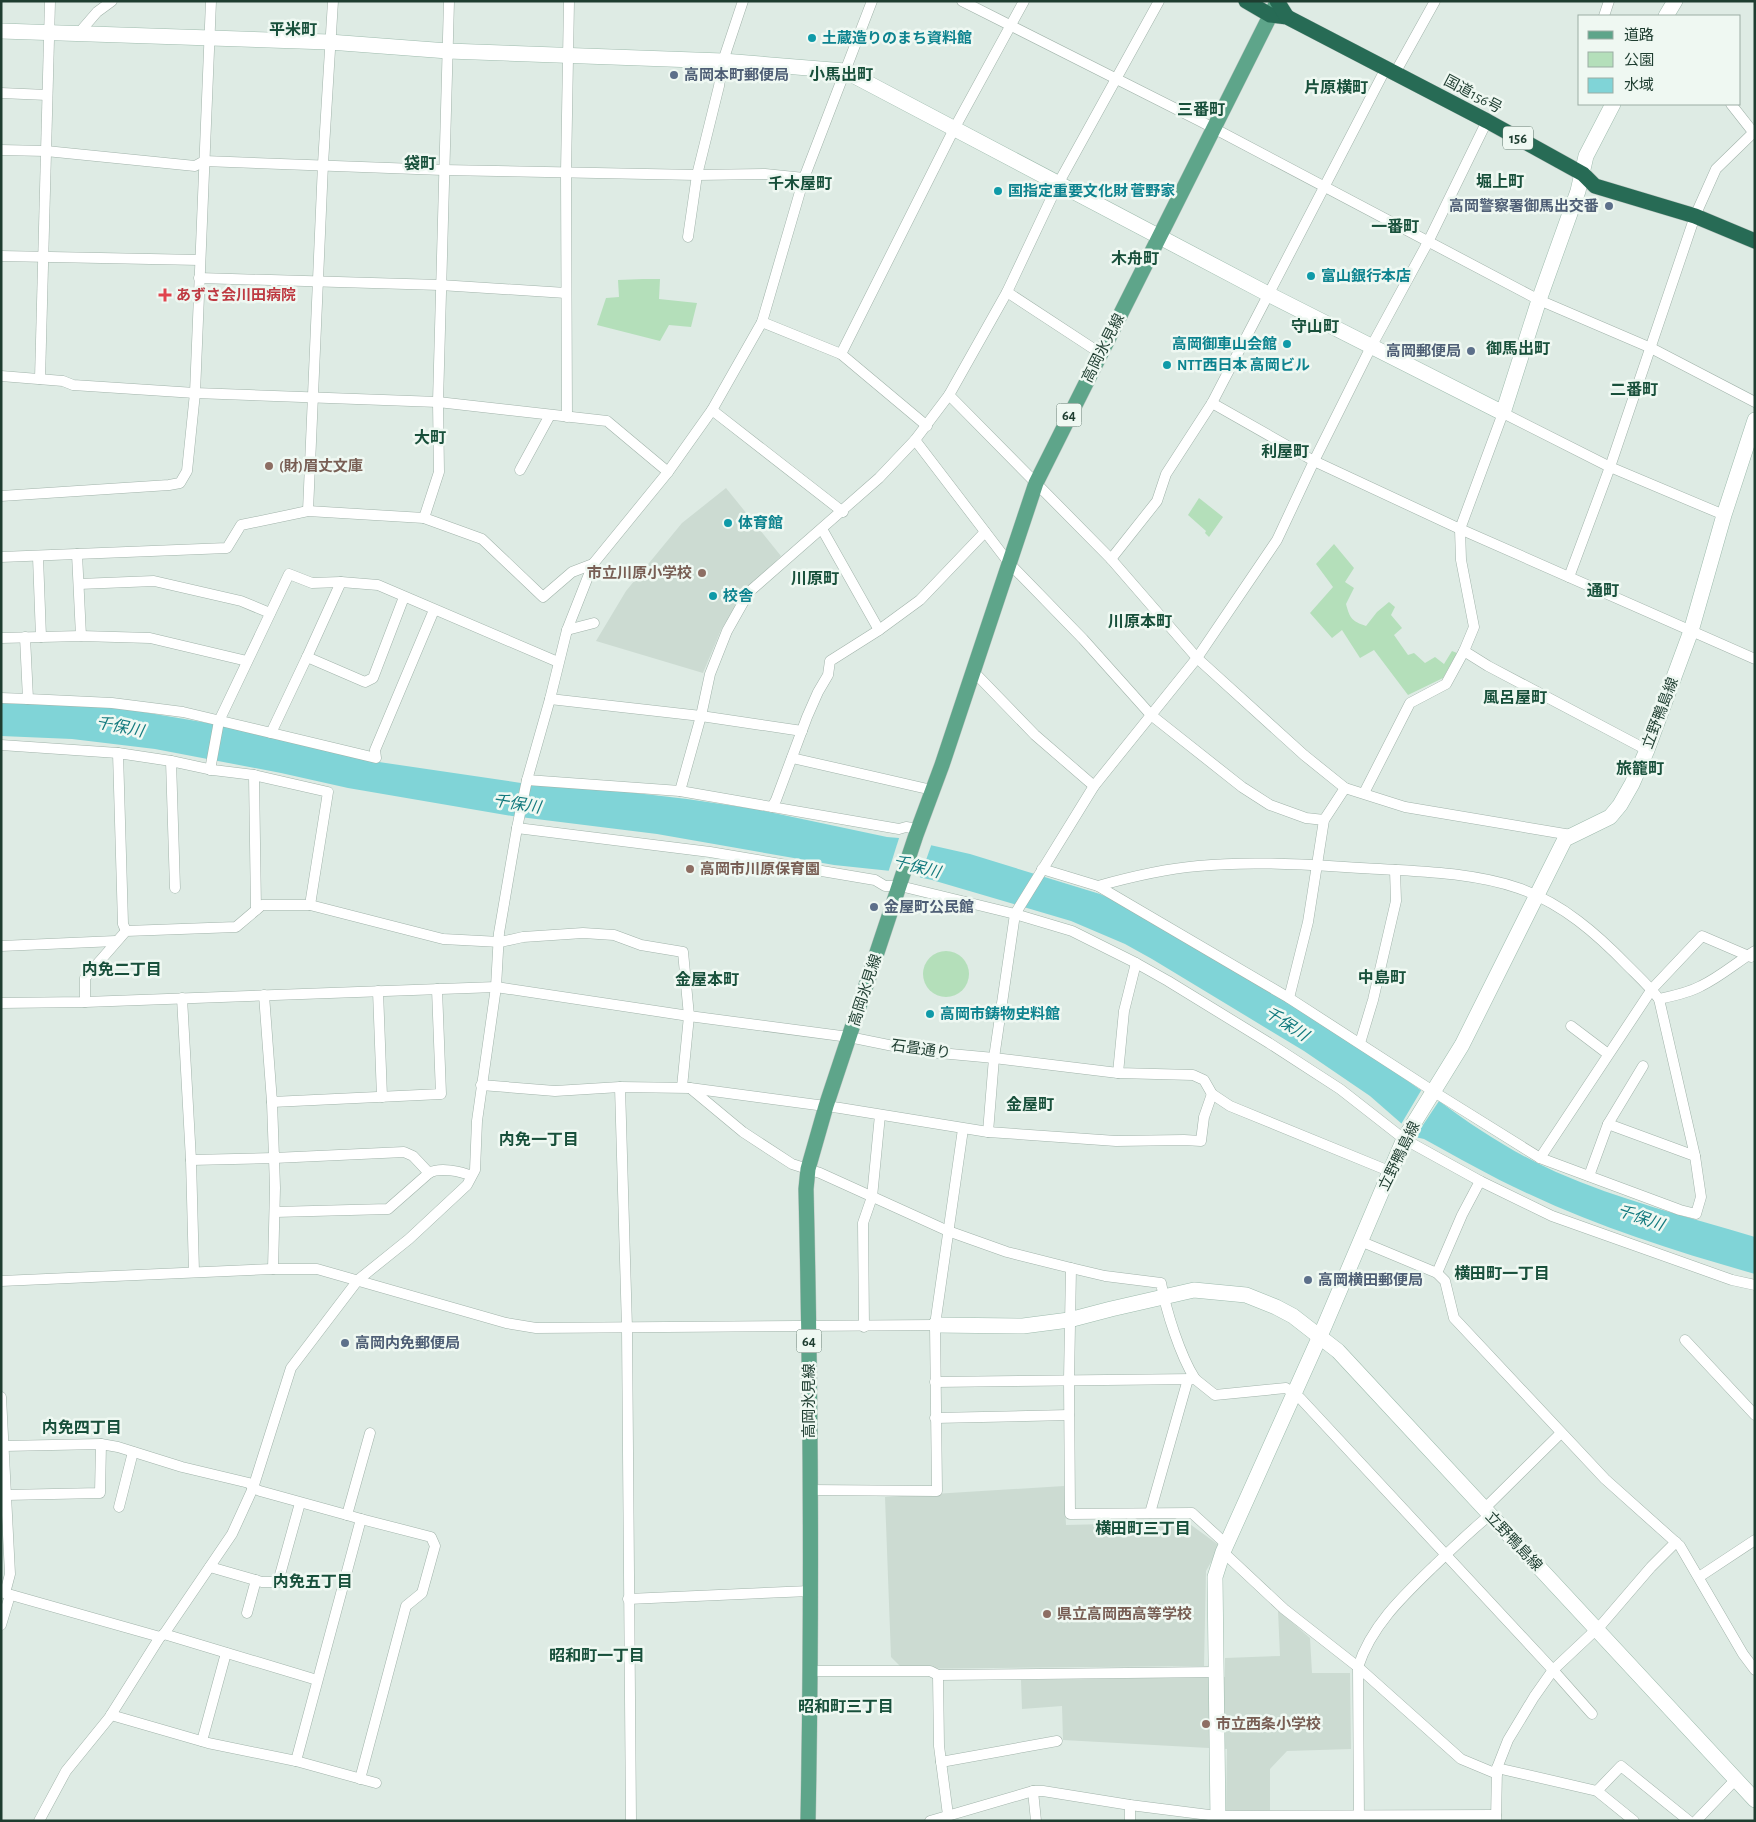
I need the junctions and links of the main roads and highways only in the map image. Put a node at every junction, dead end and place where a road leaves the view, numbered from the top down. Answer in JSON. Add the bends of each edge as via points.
{"nodes":[{"id":1,"x":1246,"y":1,"type":"edge"},
{"id":2,"x":1277,"y":1,"type":"edge"},
{"id":3,"x":1268,"y":8,"type":"edge"},
{"id":4,"x":1287,"y":17,"type":"junction"},
{"id":5,"x":1755,"y":241,"type":"edge"},
{"id":6,"x":808,"y":1821,"type":"edge"}],
"edges":[{"from":1,"to":3,"type":"highway","name":"国道156号","number":"156"},
{"from":2,"to":3,"type":"main road","name":"高岡氷見線"},
{"from":2,"to":4,"type":"highway"},
{"from":3,"to":4,"type":"highway","name":"国道156号","number":"156"},
{"from":3,"to":6,"type":"main road","name":"高岡氷見線","number":"64","via":[[1160,236],[1036,483],[917,832],[808,1169]]},
{"from":4,"to":5,"type":"highway","name":"国道156号","number":"156","via":[[1487,121],[1583,174],[1595,186],[1695,216]]}]}
